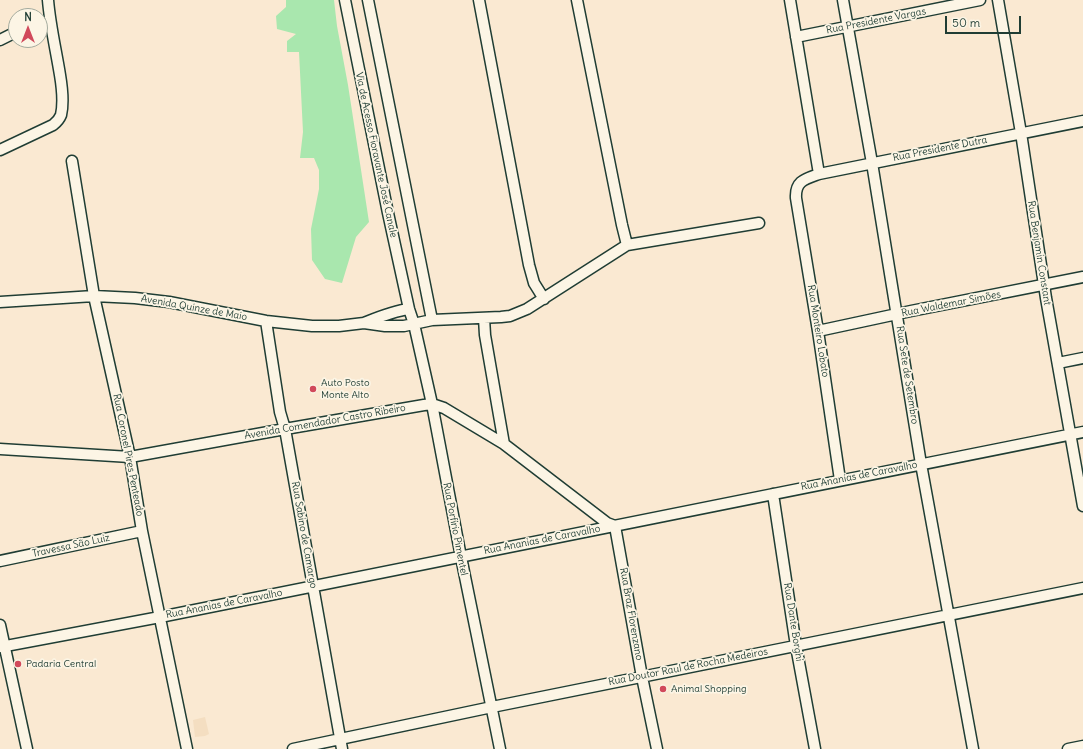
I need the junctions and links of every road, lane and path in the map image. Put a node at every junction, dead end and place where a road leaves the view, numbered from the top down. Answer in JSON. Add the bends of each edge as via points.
{"nodes":[{"id":1,"x":48,"y":0,"type":"edge"},
{"id":2,"x":345,"y":0,"type":"edge"},
{"id":3,"x":368,"y":0,"type":"edge"},
{"id":4,"x":479,"y":0,"type":"edge"},
{"id":5,"x":577,"y":0,"type":"edge"},
{"id":6,"x":790,"y":0,"type":"edge"},
{"id":7,"x":843,"y":0,"type":"edge"},
{"id":8,"x":980,"y":0,"type":"edge"},
{"id":9,"x":998,"y":0,"type":"edge"},
{"id":10,"x":50,"y":15,"type":"joint"},
{"id":11,"x":848,"y":26,"type":"junction"},
{"id":12,"x":796,"y":37,"type":"junction"},
{"id":13,"x":1083,"y":121,"type":"edge"},
{"id":14,"x":1021,"y":133,"type":"junction"},
{"id":15,"x":0,"y":150,"type":"edge"},
{"id":16,"x":72,"y":161,"type":"dead end"},
{"id":17,"x":872,"y":163,"type":"junction"},
{"id":18,"x":819,"y":174,"type":"junction"},
{"id":19,"x":799,"y":183,"type":"joint"},
{"id":20,"x":759,"y":223,"type":"dead end"},
{"id":21,"x":627,"y":246,"type":"junction"},
{"id":22,"x":1083,"y":278,"type":"edge"},
{"id":23,"x":1044,"y":286,"type":"junction"},
{"id":24,"x":94,"y":296,"type":"junction"},
{"id":25,"x":544,"y":298,"type":"junction"},
{"id":26,"x":0,"y":302,"type":"edge"},
{"id":27,"x":409,"y":309,"type":"junction"},
{"id":28,"x":897,"y":314,"type":"junction"},
{"id":29,"x":484,"y":318,"type":"junction"},
{"id":30,"x":432,"y":320,"type":"junction"},
{"id":31,"x":266,"y":322,"type":"junction"},
{"id":32,"x":364,"y":323,"type":"junction"},
{"id":33,"x":414,"y":324,"type":"junction"},
{"id":34,"x":818,"y":331,"type":"junction"},
{"id":35,"x":1083,"y":358,"type":"edge"},
{"id":36,"x":1058,"y":363,"type":"junction"},
{"id":37,"x":432,"y":404,"type":"junction"},
{"id":38,"x":285,"y":429,"type":"junction"},
{"id":39,"x":1083,"y":432,"type":"edge"},
{"id":40,"x":1071,"y":434,"type":"junction"},
{"id":41,"x":504,"y":444,"type":"junction"},
{"id":42,"x":0,"y":449,"type":"edge"},
{"id":43,"x":130,"y":458,"type":"junction"},
{"id":44,"x":921,"y":464,"type":"junction"},
{"id":45,"x":840,"y":480,"type":"junction"},
{"id":46,"x":773,"y":494,"type":"junction"},
{"id":47,"x":1083,"y":506,"type":"edge"},
{"id":48,"x":615,"y":526,"type":"junction"},
{"id":49,"x":142,"y":531,"type":"junction"},
{"id":50,"x":461,"y":557,"type":"junction"},
{"id":51,"x":0,"y":561,"type":"edge"},
{"id":52,"x":314,"y":586,"type":"junction"},
{"id":53,"x":1083,"y":588,"type":"edge"},
{"id":54,"x":948,"y":615,"type":"junction"},
{"id":55,"x":160,"y":617,"type":"junction"},
{"id":56,"x":0,"y":625,"type":"edge"},
{"id":57,"x":2,"y":646,"type":"edge"},
{"id":58,"x":796,"y":646,"type":"junction"},
{"id":59,"x":642,"y":676,"type":"junction"},
{"id":60,"x":492,"y":707,"type":"junction"},
{"id":61,"x":341,"y":744,"type":"edge"},
{"id":62,"x":1083,"y":746,"type":"edge"},
{"id":63,"x":27,"y":749,"type":"edge"},
{"id":64,"x":187,"y":749,"type":"edge"},
{"id":65,"x":293,"y":749,"type":"edge"},
{"id":66,"x":500,"y":749,"type":"edge"},
{"id":67,"x":657,"y":749,"type":"edge"},
{"id":68,"x":815,"y":749,"type":"edge"},
{"id":69,"x":972,"y":749,"type":"edge"},
{"id":70,"x":1068,"y":749,"type":"edge"}],
"edges":[{"from":1,"to":10,"type":"street"},
{"from":2,"to":27,"type":"street","name":"Via de Acesso Fioravante José Canale"},
{"from":3,"to":30,"type":"street"},
{"from":4,"to":25,"type":"street","via":[[529,265],[534,283]]},
{"from":5,"to":21,"type":"street"},
{"from":6,"to":12,"type":"street"},
{"from":7,"to":11,"type":"street","name":"Rua Sete de Setembro"},
{"from":8,"to":11,"type":"street","name":"Rua Presidente Vargas"},
{"from":9,"to":14,"type":"street","name":"Rua Benjamin Constant"},
{"from":10,"to":15,"type":"street","via":[[61,84],[62,106],[59,120]]},
{"from":11,"to":12,"type":"street","name":"Rua Presidente Vargas"},
{"from":11,"to":17,"type":"street","name":"Rua Sete de Setembro"},
{"from":12,"to":18,"type":"street"},
{"from":13,"to":14,"type":"street","name":"Rua Presidente Dutra"},
{"from":14,"to":17,"type":"street","name":"Rua Presidente Dutra"},
{"from":14,"to":23,"type":"street","name":"Rua Benjamin Constant"},
{"from":16,"to":24,"type":"street","name":"Rua Coronel Pires Penteado"},
{"from":17,"to":18,"type":"street","name":"Rua Presidente Dutra"},
{"from":17,"to":28,"type":"street","name":"Rua Sete de Setembro"},
{"from":18,"to":19,"type":"street","name":"Rua Presidente Dutra"},
{"from":19,"to":34,"type":"street","name":"Rua Monteiro Lobato","via":[[796,198]]},
{"from":20,"to":21,"type":"street"},
{"from":21,"to":25,"type":"street"},
{"from":22,"to":23,"type":"street","name":"Rua Waldemar Simões"},
{"from":23,"to":28,"type":"street","name":"Rua Waldemar Simões"},
{"from":23,"to":36,"type":"street","name":"Rua Benjamin Constant"},
{"from":24,"to":26,"type":"street","name":"Avenida Quinze de Maio"},
{"from":24,"to":31,"type":"street","name":"Avenida Quinze de Maio","via":[[169,302]]},
{"from":24,"to":43,"type":"street","name":"Rua Coronel Pires Penteado"},
{"from":25,"to":29,"type":"street","via":[[519,313]]},
{"from":27,"to":32,"type":"street","via":[[398,310]]},
{"from":27,"to":33,"type":"street","name":"Rua Porfírio Pimentel"},
{"from":28,"to":34,"type":"street","name":"Rua Waldemar Simões"},
{"from":28,"to":44,"type":"street","name":"Rua Sete de Setembro"},
{"from":29,"to":30,"type":"street"},
{"from":29,"to":41,"type":"street"},
{"from":30,"to":33,"type":"street"},
{"from":31,"to":32,"type":"street","name":"Avenida Quinze de Maio","via":[[312,326]]},
{"from":31,"to":38,"type":"street","name":"Rua Sabino de Camargo"},
{"from":32,"to":33,"type":"street","via":[[384,326]]},
{"from":33,"to":37,"type":"street","name":"Rua Porfírio Pimentel"},
{"from":34,"to":45,"type":"street","name":"Rua Monteiro Lobato"},
{"from":35,"to":36,"type":"street"},
{"from":36,"to":40,"type":"street","name":"Rua Benjamin Constant"},
{"from":37,"to":38,"type":"street","name":"Avenida Comendador Castro Ribeiro"},
{"from":37,"to":41,"type":"street","via":[[444,408]]},
{"from":37,"to":50,"type":"street","name":"Rua Porfírio Pimentel"},
{"from":38,"to":43,"type":"street","name":"Avenida Comendador Castro Ribeiro"},
{"from":38,"to":52,"type":"street","name":"Rua Sabino de Camargo"},
{"from":39,"to":40,"type":"street","name":"Rua Ananias de Caravalho"},
{"from":40,"to":44,"type":"street","name":"Rua Ananias de Caravalho"},
{"from":40,"to":47,"type":"street","name":"Rua Benjamin Constant"},
{"from":41,"to":48,"type":"street","via":[[607,523]]},
{"from":42,"to":43,"type":"street","name":"Avenida Comendador Castro Ribeiro"},
{"from":43,"to":49,"type":"street","name":"Rua Coronel Pires Penteado"},
{"from":44,"to":45,"type":"street","name":"Rua Ananias de Caravalho"},
{"from":44,"to":54,"type":"street","name":"Rua Sete de Setembro"},
{"from":45,"to":46,"type":"street","name":"Rua Ananias de Caravalho"},
{"from":46,"to":48,"type":"street","name":"Rua Ananias de Caravalho"},
{"from":46,"to":58,"type":"street","name":"Rua Dante Borghi"},
{"from":48,"to":50,"type":"street","name":"Rua Ananias de Caravalho"},
{"from":48,"to":59,"type":"street","name":"Rua Braz Florenzano"},
{"from":49,"to":51,"type":"street","name":"Travessa São Luiz"},
{"from":49,"to":55,"type":"street","name":"Rua Coronel Pires Penteado"},
{"from":50,"to":52,"type":"street","name":"Rua Ananias de Caravalho"},
{"from":50,"to":60,"type":"street","name":"Rua Porfírio Pimentel"},
{"from":52,"to":55,"type":"street","name":"Rua Ananias de Caravalho"},
{"from":52,"to":61,"type":"street","name":"Rua Sabino de Camargo"},
{"from":53,"to":54,"type":"street","name":"Rua Doutor Raul de Rocha Medeiros"},
{"from":54,"to":58,"type":"street","name":"Rua Doutor Raul de Rocha Medeiros"},
{"from":54,"to":69,"type":"street","name":"Rua Sete de Setembro"},
{"from":55,"to":57,"type":"street","name":"Rua Ananias de Caravalho"},
{"from":55,"to":64,"type":"street","name":"Rua Coronel Pires Penteado"},
{"from":56,"to":57,"type":"street"},
{"from":57,"to":63,"type":"street"},
{"from":58,"to":59,"type":"street","name":"Rua Doutor Raul de Rocha Medeiros"},
{"from":58,"to":68,"type":"street","name":"Rua Dante Borghi"},
{"from":59,"to":60,"type":"street","name":"Rua Doutor Raul de Rocha Medeiros"},
{"from":59,"to":67,"type":"street","name":"Rua Braz Florenzano"},
{"from":60,"to":61,"type":"street","name":"Rua Doutor Raul de Rocha Medeiros"},
{"from":60,"to":66,"type":"street","name":"Rua Porfírio Pimentel"},
{"from":61,"to":65,"type":"street","name":"Rua Doutor Raul de Rocha Medeiros"},
{"from":62,"to":70,"type":"street"}]}
